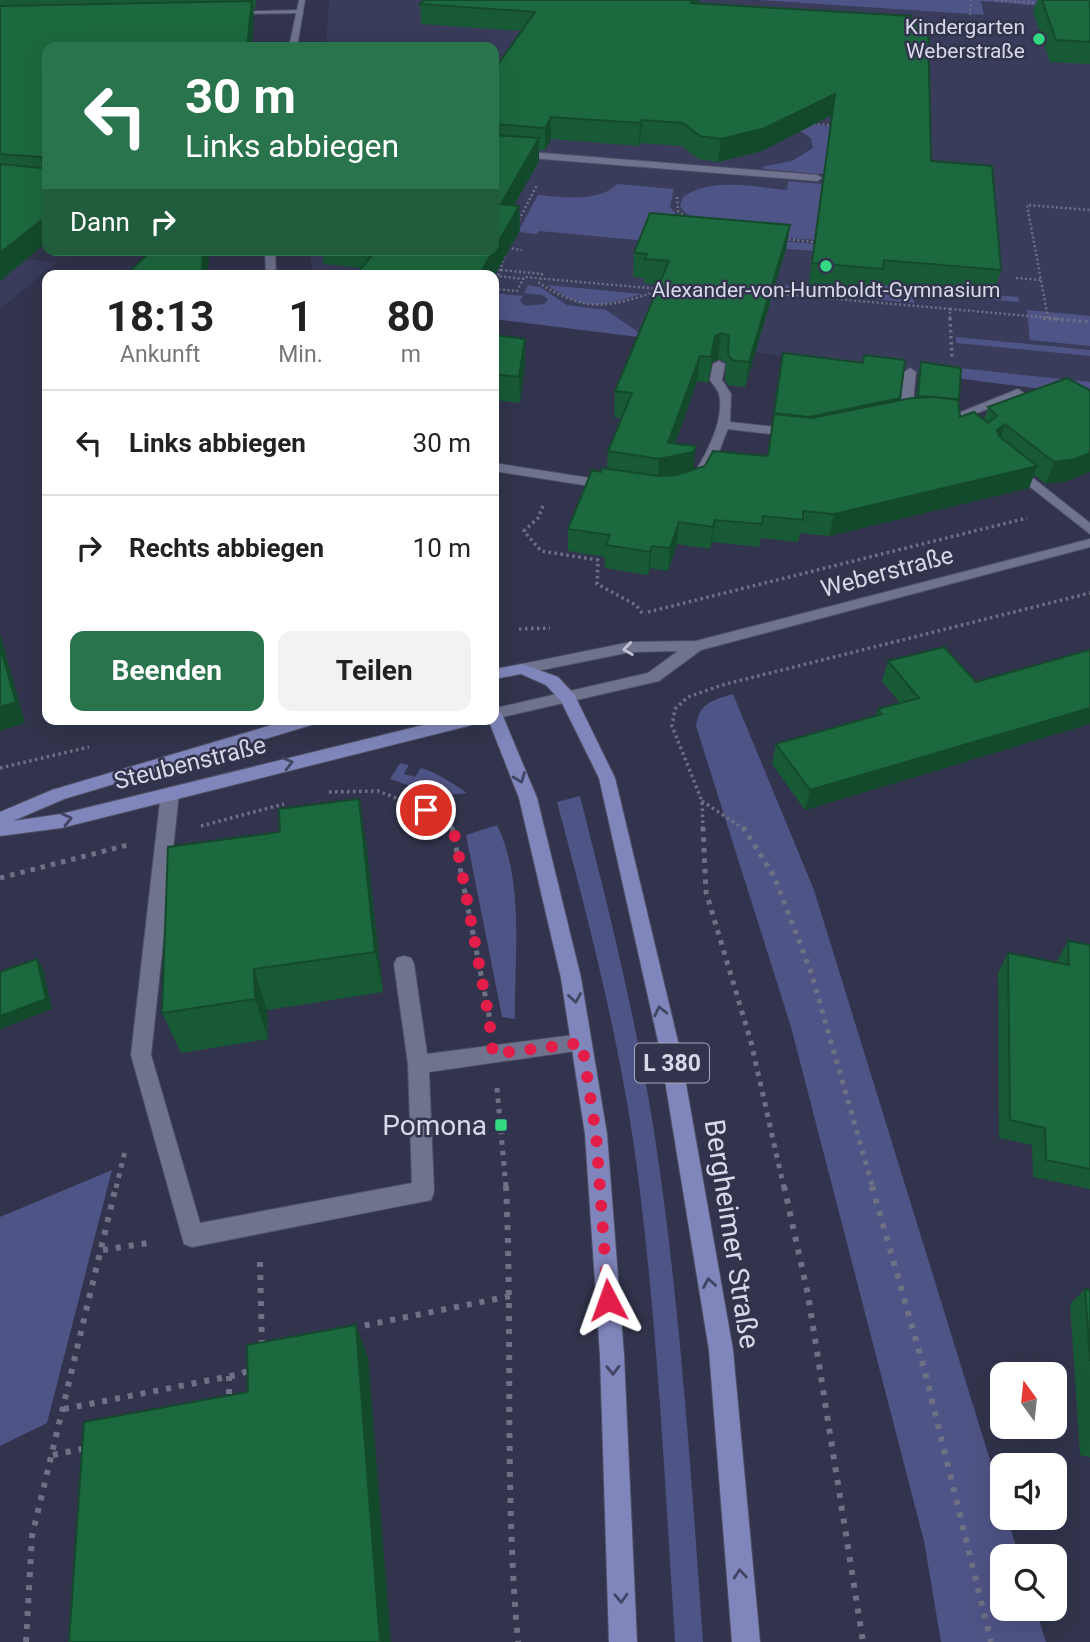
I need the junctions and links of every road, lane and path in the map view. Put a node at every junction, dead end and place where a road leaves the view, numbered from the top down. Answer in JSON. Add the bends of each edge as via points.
{"nodes":[{"id":1,"x":302,"y":0,"type":"edge"},
{"id":2,"x":971,"y":0,"type":"edge"},
{"id":3,"x":996,"y":0,"type":"edge"},
{"id":4,"x":1046,"y":0,"type":"edge"},
{"id":5,"x":299,"y":12,"type":"junction"},
{"id":6,"x":230,"y":14,"type":"edge"},
{"id":7,"x":970,"y":15,"type":"dead end"},
{"id":8,"x":294,"y":42,"type":"edge"},
{"id":9,"x":804,"y":123,"type":"edge"},
{"id":10,"x":845,"y":126,"type":"edge"},
{"id":11,"x":499,"y":152,"type":"edge"},
{"id":12,"x":552,"y":157,"type":"junction"},
{"id":13,"x":689,"y":167,"type":"junction"},
{"id":14,"x":817,"y":178,"type":"dead end"},
{"id":15,"x":1090,"y":210,"type":"edge"},
{"id":16,"x":691,"y":222,"type":"edge"},
{"id":17,"x":512,"y":234,"type":"edge"},
{"id":18,"x":778,"y":238,"type":"edge"},
{"id":19,"x":509,"y":241,"type":"edge"},
{"id":20,"x":814,"y":242,"type":"edge"},
{"id":21,"x":499,"y":247,"type":"edge"},
{"id":22,"x":508,"y":248,"type":"junction"},
{"id":23,"x":522,"y":250,"type":"dead end"},
{"id":24,"x":500,"y":272,"type":"junction"},
{"id":25,"x":540,"y":278,"type":"junction"},
{"id":26,"x":1016,"y":278,"type":"dead end"},
{"id":27,"x":523,"y":279,"type":"junction"},
{"id":28,"x":1041,"y":280,"type":"junction"},
{"id":29,"x":499,"y":289,"type":"edge"},
{"id":30,"x":760,"y":292,"type":"edge"},
{"id":31,"x":950,"y":309,"type":"junction"},
{"id":32,"x":1048,"y":318,"type":"junction"},
{"id":33,"x":1090,"y":322,"type":"edge"},
{"id":34,"x":951,"y":357,"type":"dead end"},
{"id":35,"x":719,"y":364,"type":"edge"},
{"id":36,"x":910,"y":372,"type":"dead end"},
{"id":37,"x":1018,"y":393,"type":"edge"},
{"id":38,"x":905,"y":414,"type":"edge"},
{"id":39,"x":956,"y":418,"type":"edge"},
{"id":40,"x":724,"y":425,"type":"junction"},
{"id":41,"x":807,"y":434,"type":"edge"},
{"id":42,"x":1006,"y":460,"type":"edge"},
{"id":43,"x":499,"y":468,"type":"edge"},
{"id":44,"x":556,"y":476,"type":"junction"},
{"id":45,"x":619,"y":486,"type":"edge"},
{"id":46,"x":674,"y":491,"type":"edge"},
{"id":47,"x":1064,"y":509,"type":"junction"},
{"id":48,"x":1090,"y":530,"type":"edge"},
{"id":49,"x":1090,"y":543,"type":"edge"},
{"id":50,"x":1090,"y":593,"type":"edge"},
{"id":51,"x":669,"y":607,"type":"dead end"},
{"id":52,"x":642,"y":613,"type":"dead end"},
{"id":53,"x":696,"y":646,"type":"junction"},
{"id":54,"x":522,"y":669,"type":"junction"},
{"id":55,"x":499,"y":673,"type":"edge"},
{"id":56,"x":568,"y":698,"type":"junction"},
{"id":57,"x":499,"y":712,"type":"edge"},
{"id":58,"x":292,"y":725,"type":"edge"},
{"id":59,"x":448,"y":725,"type":"edge"},
{"id":60,"x":499,"y":725,"type":"edge"},
{"id":61,"x":378,"y":791,"type":"dead end"},
{"id":62,"x":170,"y":793,"type":"junction"},
{"id":63,"x":702,"y":801,"type":"junction"},
{"id":64,"x":0,"y":819,"type":"edge"},
{"id":65,"x":0,"y":829,"type":"edge"},
{"id":66,"x":404,"y":964,"type":"dead end"},
{"id":67,"x":582,"y":1043,"type":"junction"},
{"id":68,"x":493,"y":1054,"type":"junction"},
{"id":69,"x":418,"y":1064,"type":"junction"},
{"id":70,"x":148,"y":1083,"type":"junction"},
{"id":71,"x":259,"y":1223,"type":"junction"},
{"id":72,"x":192,"y":1236,"type":"junction"},
{"id":73,"x":103,"y":1250,"type":"junction"},
{"id":74,"x":511,"y":1296,"type":"junction"},
{"id":75,"x":339,"y":1330,"type":"edge"},
{"id":76,"x":262,"y":1351,"type":"edge"},
{"id":77,"x":262,"y":1363,"type":"edge"},
{"id":78,"x":229,"y":1376,"type":"junction"},
{"id":79,"x":64,"y":1409,"type":"junction"},
{"id":80,"x":230,"y":1410,"type":"edge"},
{"id":81,"x":93,"y":1446,"type":"edge"},
{"id":82,"x":53,"y":1455,"type":"junction"},
{"id":83,"x":26,"y":1642,"type":"edge"},
{"id":84,"x":518,"y":1642,"type":"edge"},
{"id":85,"x":623,"y":1642,"type":"edge"},
{"id":86,"x":746,"y":1642,"type":"edge"},
{"id":87,"x":863,"y":1642,"type":"edge"},
{"id":88,"x":990,"y":1642,"type":"edge"}],
"edges":[{"from":1,"to":5,"type":"main road"},
{"from":2,"to":7,"type":"path"},
{"from":3,"to":4,"type":"path","via":[[1047,4]]},
{"from":5,"to":6,"type":"main road"},
{"from":5,"to":8,"type":"main road"},
{"from":9,"to":10,"type":"path"},
{"from":11,"to":12,"type":"main road"},
{"from":12,"to":13,"type":"main road"},
{"from":12,"to":17,"type":"path"},
{"from":13,"to":14,"type":"main road"},
{"from":13,"to":16,"type":"path","via":[[676,200],[678,211]]},
{"from":15,"to":28,"type":"path","via":[[1027,205]]},
{"from":18,"to":20,"type":"path"},
{"from":19,"to":22,"type":"path"},
{"from":21,"to":22,"type":"path"},
{"from":22,"to":23,"type":"path"},
{"from":22,"to":24,"type":"path"},
{"from":24,"to":25,"type":"path","via":[[541,274]]},
{"from":24,"to":27,"type":"path"},
{"from":25,"to":25,"type":"path","via":[[539,283],[570,304],[606,307],[663,290]]},
{"from":25,"to":27,"type":"path"},
{"from":26,"to":28,"type":"path"},
{"from":27,"to":29,"type":"path","via":[[517,291]]},
{"from":28,"to":32,"type":"path"},
{"from":30,"to":31,"type":"path"},
{"from":31,"to":32,"type":"path"},
{"from":31,"to":34,"type":"path"},
{"from":32,"to":33,"type":"path"},
{"from":35,"to":40,"type":"main road","via":[[716,380],[725,394]]},
{"from":36,"to":38,"type":"main road"},
{"from":37,"to":39,"type":"main road"},
{"from":40,"to":41,"type":"main road"},
{"from":40,"to":46,"type":"main road","via":[[697,483]]},
{"from":42,"to":47,"type":"main road"},
{"from":43,"to":44,"type":"main road"},
{"from":44,"to":45,"type":"main road"},
{"from":44,"to":52,"type":"path","via":[[538,518],[524,531],[541,551],[598,560],[597,583]]},
{"from":47,"to":48,"type":"main road"},
{"from":47,"to":51,"type":"path"},
{"from":49,"to":53,"type":"main road","name":"Weberstraße"},
{"from":50,"to":63,"type":"path","via":[[688,697],[675,709],[672,726]]},
{"from":53,"to":54,"type":"main road","name":"Weberstraße","one_way":true,"via":[[631,647]]},
{"from":53,"to":56,"type":"main road","name":"Weberstraße","via":[[653,677]]},
{"from":54,"to":55,"type":"main road","name":"Weberstraße"},
{"from":54,"to":56,"type":"main road","name":"Bergheimer Straße","number":"L 380","via":[[552,681]]},
{"from":56,"to":57,"type":"main road","name":"Weberstraße"},
{"from":86,"to":56,"type":"main road","name":"Bergheimer Straße","number":"L 380","one_way":true,"via":[[721,1350],[670,1050],[607,778]]},
{"from":58,"to":64,"type":"main road","name":"Steubenstraße","via":[[58,794]]},
{"from":62,"to":59,"type":"main road","name":"Steubenstraße","one_way":true},
{"from":60,"to":67,"type":"main road","one_way":true,"via":[[528,798]]},
{"from":61,"to":68,"type":"path","via":[[450,819]]},
{"from":65,"to":62,"type":"main road","name":"Steubenstraße","one_way":true,"via":[[61,821]]},
{"from":62,"to":70,"type":"main road","via":[[141,1055]]},
{"from":63,"to":87,"type":"path","via":[[706,892],[751,1042],[808,1295]]},
{"from":63,"to":88,"type":"path","via":[[743,827],[774,876],[811,972],[925,1372]]},
{"from":66,"to":69,"type":"main road"},
{"from":67,"to":68,"type":"main road"},
{"from":67,"to":85,"type":"main road","one_way":true,"via":[[596,1134],[612,1355]]},
{"from":68,"to":69,"type":"main road"},
{"from":68,"to":74,"type":"path","via":[[504,1153]]},
{"from":69,"to":71,"type":"main road","via":[[423,1192]]},
{"from":70,"to":72,"type":"main road"},
{"from":70,"to":73,"type":"path","via":[[135,1097]]},
{"from":71,"to":72,"type":"main road"},
{"from":71,"to":76,"type":"path"},
{"from":72,"to":73,"type":"path"},
{"from":73,"to":79,"type":"path"},
{"from":74,"to":75,"type":"path"},
{"from":74,"to":84,"type":"path","via":[[510,1558]]},
{"from":77,"to":78,"type":"path"},
{"from":78,"to":79,"type":"path"},
{"from":78,"to":80,"type":"path"},
{"from":79,"to":82,"type":"path"},
{"from":81,"to":82,"type":"path"},
{"from":82,"to":83,"type":"path","via":[[33,1536]]}]}
